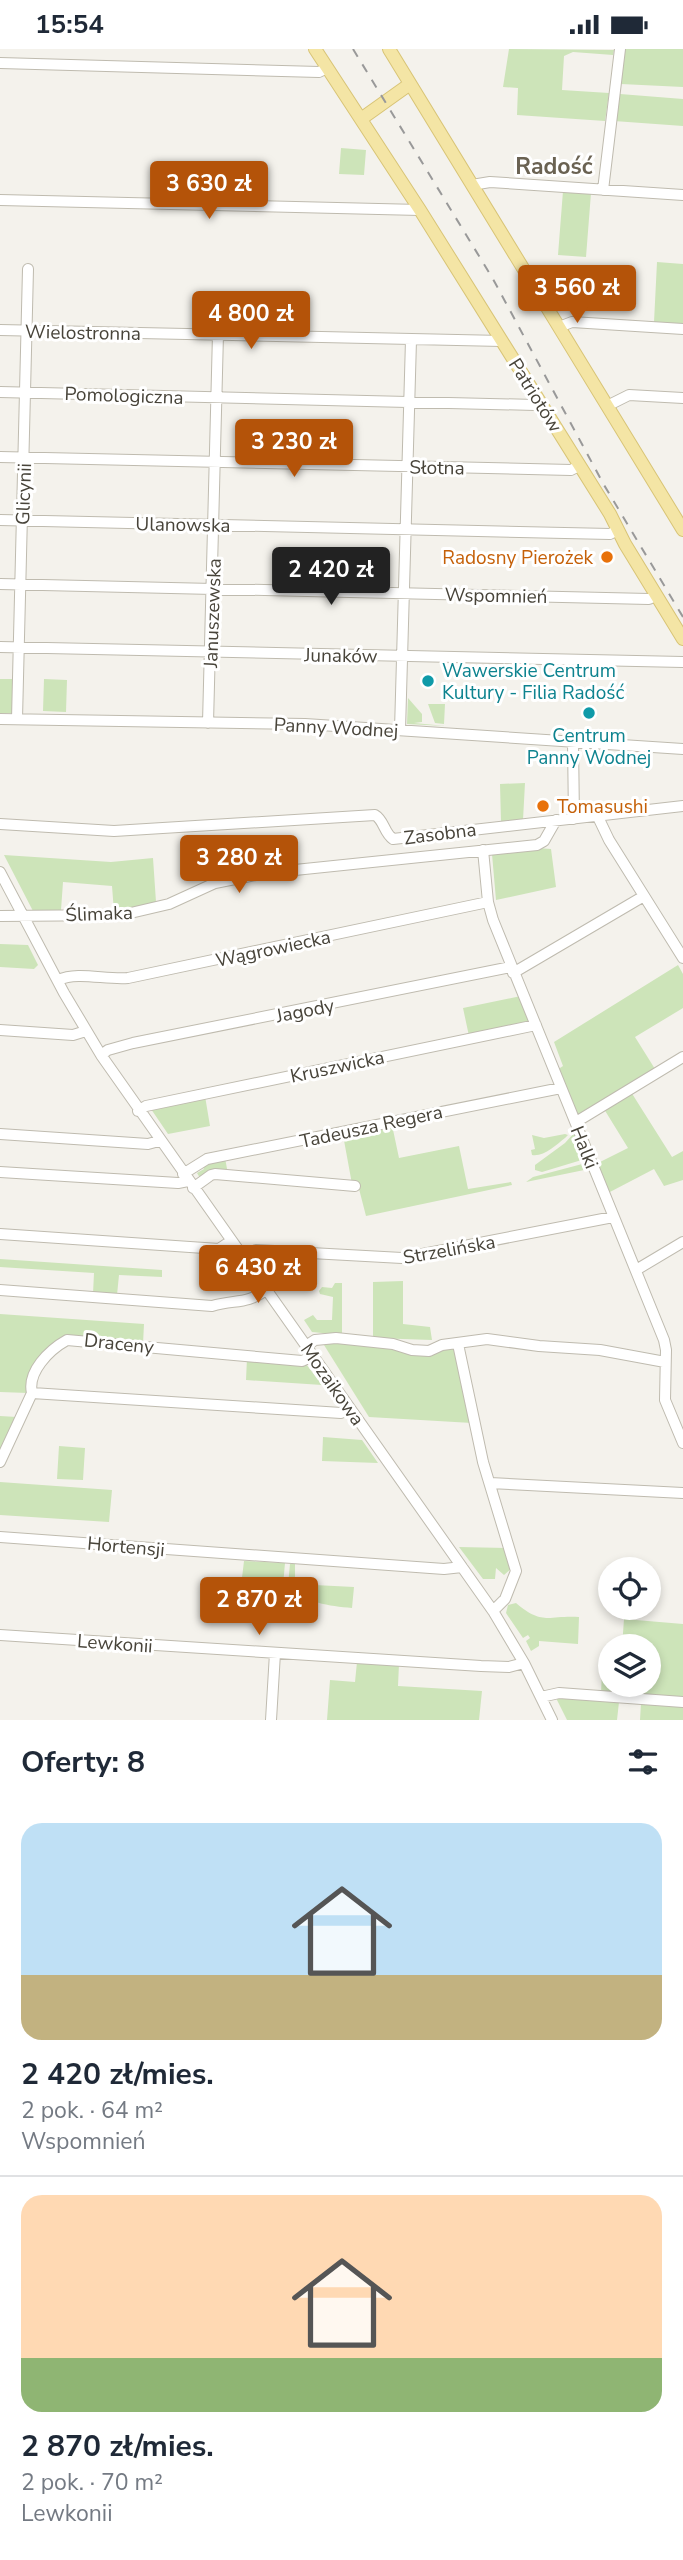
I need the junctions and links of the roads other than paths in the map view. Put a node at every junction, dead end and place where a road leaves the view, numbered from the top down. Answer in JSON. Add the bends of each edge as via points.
{"nodes":[{"id":1,"x":315,"y":49,"type":"edge"},
{"id":2,"x":389,"y":49,"type":"edge"},
{"id":3,"x":620,"y":49,"type":"edge"},
{"id":4,"x":0,"y":63,"type":"edge"},
{"id":5,"x":327,"y":68,"type":"junction"},
{"id":6,"x":410,"y":84,"type":"junction"},
{"id":7,"x":361,"y":119,"type":"junction"},
{"id":8,"x":472,"y":185,"type":"junction"},
{"id":9,"x":603,"y":190,"type":"junction"},
{"id":10,"x":683,"y":195,"type":"edge"},
{"id":11,"x":0,"y":200,"type":"edge"},
{"id":12,"x":420,"y":210,"type":"junction"},
{"id":13,"x":28,"y":269,"type":"dead end"},
{"id":14,"x":559,"y":327,"type":"junction"},
{"id":15,"x":683,"y":329,"type":"edge"},
{"id":16,"x":0,"y":330,"type":"edge"},
{"id":17,"x":26,"y":331,"type":"junction"},
{"id":18,"x":218,"y":334,"type":"junction"},
{"id":19,"x":411,"y":339,"type":"junction"},
{"id":20,"x":502,"y":341,"type":"junction"},
{"id":21,"x":0,"y":392,"type":"edge"},
{"id":22,"x":26,"y":393,"type":"junction"},
{"id":23,"x":217,"y":398,"type":"junction"},
{"id":24,"x":680,"y":398,"type":"edge"},
{"id":25,"x":409,"y":402,"type":"junction"},
{"id":26,"x":541,"y":404,"type":"junction"},
{"id":27,"x":607,"y":406,"type":"junction"},
{"id":28,"x":0,"y":457,"type":"edge"},
{"id":29,"x":25,"y":458,"type":"junction"},
{"id":30,"x":215,"y":461,"type":"junction"},
{"id":31,"x":407,"y":466,"type":"junction"},
{"id":32,"x":579,"y":466,"type":"junction"},
{"id":33,"x":0,"y":520,"type":"edge"},
{"id":34,"x":22,"y":520,"type":"junction"},
{"id":35,"x":681,"y":523,"type":"edge"},
{"id":36,"x":214,"y":524,"type":"junction"},
{"id":37,"x":404,"y":529,"type":"junction"},
{"id":38,"x":618,"y":530,"type":"junction"},
{"id":39,"x":0,"y":584,"type":"edge"},
{"id":40,"x":21,"y":584,"type":"junction"},
{"id":41,"x":212,"y":589,"type":"junction"},
{"id":42,"x":402,"y":593,"type":"junction"},
{"id":43,"x":656,"y":596,"type":"junction"},
{"id":44,"x":683,"y":639,"type":"edge"},
{"id":45,"x":0,"y":647,"type":"edge"},
{"id":46,"x":19,"y":647,"type":"junction"},
{"id":47,"x":211,"y":651,"type":"junction"},
{"id":48,"x":400,"y":656,"type":"junction"},
{"id":49,"x":683,"y":662,"type":"edge"},
{"id":50,"x":0,"y":719,"type":"edge"},
{"id":51,"x":17,"y":719,"type":"junction"},
{"id":52,"x":208,"y":723,"type":"junction"},
{"id":53,"x":400,"y":730,"type":"junction"},
{"id":54,"x":573,"y":742,"type":"junction"},
{"id":55,"x":683,"y":750,"type":"edge"},
{"id":56,"x":683,"y":806,"type":"edge"},
{"id":57,"x":597,"y":817,"type":"junction"},
{"id":58,"x":574,"y":819,"type":"junction"},
{"id":59,"x":556,"y":820,"type":"junction"},
{"id":60,"x":0,"y":824,"type":"edge"},
{"id":61,"x":483,"y":850,"type":"junction"},
{"id":62,"x":0,"y":872,"type":"edge"},
{"id":63,"x":644,"y":896,"type":"junction"},
{"id":64,"x":488,"y":902,"type":"junction"},
{"id":65,"x":0,"y":916,"type":"edge"},
{"id":66,"x":24,"y":917,"type":"junction"},
{"id":67,"x":683,"y":958,"type":"edge"},
{"id":68,"x":512,"y":970,"type":"junction"},
{"id":69,"x":58,"y":980,"type":"junction"},
{"id":70,"x":536,"y":1025,"type":"junction"},
{"id":71,"x":0,"y":1030,"type":"edge"},
{"id":72,"x":86,"y":1031,"type":"junction"},
{"id":73,"x":101,"y":1055,"type":"junction"},
{"id":74,"x":683,"y":1057,"type":"edge"},
{"id":75,"x":561,"y":1088,"type":"junction"},
{"id":76,"x":138,"y":1111,"type":"junction"},
{"id":77,"x":576,"y":1122,"type":"junction"},
{"id":78,"x":0,"y":1134,"type":"edge"},
{"id":79,"x":159,"y":1141,"type":"junction"},
{"id":80,"x":0,"y":1172,"type":"edge"},
{"id":81,"x":188,"y":1181,"type":"junction"},
{"id":82,"x":355,"y":1186,"type":"dead end"},
{"id":83,"x":613,"y":1217,"type":"junction"},
{"id":84,"x":0,"y":1234,"type":"edge"},
{"id":85,"x":231,"y":1241,"type":"junction"},
{"id":86,"x":683,"y":1242,"type":"edge"},
{"id":87,"x":242,"y":1256,"type":"junction"},
{"id":88,"x":636,"y":1270,"type":"junction"},
{"id":89,"x":0,"y":1290,"type":"edge"},
{"id":90,"x":266,"y":1290,"type":"junction"},
{"id":91,"x":458,"y":1344,"type":"junction"},
{"id":92,"x":309,"y":1351,"type":"junction"},
{"id":93,"x":666,"y":1362,"type":"junction"},
{"id":94,"x":32,"y":1393,"type":"junction"},
{"id":95,"x":349,"y":1408,"type":"junction"},
{"id":96,"x":683,"y":1443,"type":"edge"},
{"id":97,"x":0,"y":1462,"type":"edge"},
{"id":98,"x":489,"y":1483,"type":"junction"},
{"id":99,"x":683,"y":1493,"type":"edge"},
{"id":100,"x":0,"y":1537,"type":"edge"},
{"id":101,"x":462,"y":1567,"type":"junction"},
{"id":102,"x":493,"y":1611,"type":"junction"},
{"id":103,"x":0,"y":1635,"type":"edge"},
{"id":104,"x":275,"y":1653,"type":"junction"},
{"id":105,"x":524,"y":1663,"type":"junction"},
{"id":106,"x":541,"y":1697,"type":"junction"},
{"id":107,"x":683,"y":1702,"type":"edge"},
{"id":108,"x":271,"y":1720,"type":"edge"},
{"id":109,"x":552,"y":1720,"type":"edge"}],
"edges":[{"from":1,"to":5,"type":"main road","name":"Patriotów"},
{"from":2,"to":6,"type":"main road"},
{"from":3,"to":9,"type":"street"},
{"from":4,"to":5,"type":"street","via":[[319,72]]},
{"from":5,"to":7,"type":"main road","name":"Patriotów"},
{"from":6,"to":7,"type":"main road"},
{"from":6,"to":8,"type":"main road"},
{"from":7,"to":12,"type":"main road","name":"Patriotów"},
{"from":8,"to":9,"type":"street","via":[[490,182]]},
{"from":8,"to":14,"type":"main road"},
{"from":9,"to":10,"type":"street"},
{"from":11,"to":12,"type":"street"},
{"from":12,"to":20,"type":"main road","name":"Patriotów"},
{"from":13,"to":17,"type":"street","name":"Glicynii"},
{"from":14,"to":15,"type":"street","via":[[572,322]]},
{"from":14,"to":27,"type":"main road"},
{"from":16,"to":17,"type":"street","name":"Wielostronna"},
{"from":17,"to":18,"type":"street","name":"Wielostronna"},
{"from":17,"to":22,"type":"street","name":"Glicynii"},
{"from":18,"to":19,"type":"street","name":"Wielostronna"},
{"from":18,"to":23,"type":"street","name":"Januszewska"},
{"from":19,"to":20,"type":"street","name":"Wielostronna"},
{"from":19,"to":25,"type":"street"},
{"from":20,"to":26,"type":"main road","name":"Patriotów"},
{"from":21,"to":22,"type":"street","name":"Pomologiczna"},
{"from":22,"to":23,"type":"street","name":"Pomologiczna"},
{"from":22,"to":29,"type":"street","name":"Glicynii"},
{"from":23,"to":25,"type":"street","name":"Pomologiczna"},
{"from":23,"to":30,"type":"street","name":"Januszewska"},
{"from":24,"to":27,"type":"street","via":[[629,395]]},
{"from":25,"to":26,"type":"street","name":"Pomologiczna"},
{"from":25,"to":31,"type":"street"},
{"from":26,"to":32,"type":"main road","name":"Patriotów"},
{"from":27,"to":35,"type":"main road"},
{"from":28,"to":29,"type":"street","name":"Słotna"},
{"from":29,"to":30,"type":"street","name":"Słotna"},
{"from":29,"to":34,"type":"street","name":"Glicynii"},
{"from":30,"to":31,"type":"street","name":"Słotna"},
{"from":30,"to":36,"type":"street","name":"Januszewska"},
{"from":31,"to":32,"type":"street","name":"Słotna","via":[[571,470]]},
{"from":31,"to":37,"type":"street"},
{"from":32,"to":38,"type":"main road","name":"Patriotów"},
{"from":33,"to":34,"type":"street","name":"Ulanowska"},
{"from":34,"to":36,"type":"street","name":"Ulanowska"},
{"from":34,"to":40,"type":"street","name":"Glicynii"},
{"from":36,"to":37,"type":"street","name":"Ulanowska"},
{"from":36,"to":41,"type":"street","name":"Januszewska"},
{"from":37,"to":38,"type":"street","name":"Ulanowska","via":[[610,534]]},
{"from":37,"to":42,"type":"street"},
{"from":38,"to":43,"type":"main road","name":"Patriotów"},
{"from":39,"to":40,"type":"street","name":"Wspomnień"},
{"from":40,"to":41,"type":"street","name":"Wspomnień"},
{"from":40,"to":46,"type":"street","name":"Glicynii"},
{"from":41,"to":42,"type":"street","name":"Wspomnień"},
{"from":41,"to":47,"type":"street","name":"Januszewska"},
{"from":42,"to":43,"type":"street","name":"Wspomnień"},
{"from":42,"to":48,"type":"street"},
{"from":43,"to":44,"type":"main road","name":"Patriotów"},
{"from":45,"to":46,"type":"street","name":"Junaków"},
{"from":46,"to":47,"type":"street","name":"Junaków"},
{"from":46,"to":51,"type":"street","name":"Glicynii"},
{"from":47,"to":48,"type":"street","name":"Junaków"},
{"from":47,"to":52,"type":"street","name":"Januszewska"},
{"from":48,"to":49,"type":"street","name":"Junaków"},
{"from":48,"to":53,"type":"street"},
{"from":50,"to":51,"type":"street","name":"Panny Wodnej"},
{"from":51,"to":52,"type":"street","name":"Panny Wodnej"},
{"from":52,"to":53,"type":"street","name":"Panny Wodnej"},
{"from":53,"to":54,"type":"street","name":"Panny Wodnej"},
{"from":54,"to":55,"type":"street","name":"Panny Wodnej"},
{"from":54,"to":58,"type":"street"},
{"from":56,"to":57,"type":"street","name":"Zasobna"},
{"from":57,"to":58,"type":"street","name":"Zasobna"},
{"from":57,"to":63,"type":"street"},
{"from":58,"to":59,"type":"street","name":"Zasobna"},
{"from":59,"to":60,"type":"street","name":"Zasobna","via":[[395,839],[375,815],[114,831]]},
{"from":59,"to":61,"type":"street","name":"Ślimaka","via":[[541,843]]},
{"from":61,"to":64,"type":"street","name":"Halki"},
{"from":61,"to":66,"type":"street","name":"Ślimaka","via":[[266,873],[215,883],[169,904],[122,915]]},
{"from":62,"to":66,"type":"street","name":"Mozaikowa"},
{"from":63,"to":67,"type":"street"},
{"from":63,"to":68,"type":"street","name":"Jagody"},
{"from":64,"to":68,"type":"street","name":"Halki"},
{"from":64,"to":69,"type":"street","name":"Wągrowiecka","via":[[128,978],[68,976]]},
{"from":65,"to":66,"type":"street","name":"Ślimaka"},
{"from":66,"to":69,"type":"street","name":"Mozaikowa"},
{"from":68,"to":70,"type":"street","name":"Halki"},
{"from":68,"to":73,"type":"street","name":"Jagody","via":[[133,1043]]},
{"from":69,"to":72,"type":"street","name":"Mozaikowa"},
{"from":70,"to":75,"type":"street","name":"Halki"},
{"from":70,"to":76,"type":"street","name":"Kruszwicka"},
{"from":71,"to":72,"type":"street","via":[[73,1035]]},
{"from":72,"to":73,"type":"street","name":"Mozaikowa"},
{"from":73,"to":76,"type":"street","name":"Mozaikowa"},
{"from":74,"to":77,"type":"street"},
{"from":75,"to":77,"type":"street","name":"Halki"},
{"from":75,"to":81,"type":"street","name":"Tadeusza Regera","via":[[207,1159]]},
{"from":76,"to":79,"type":"street","name":"Mozaikowa"},
{"from":77,"to":83,"type":"street","name":"Halki"},
{"from":78,"to":79,"type":"street"},
{"from":79,"to":81,"type":"street","name":"Mozaikowa"},
{"from":80,"to":81,"type":"street"},
{"from":81,"to":82,"type":"street","via":[[215,1174]]},
{"from":81,"to":85,"type":"street","name":"Mozaikowa"},
{"from":83,"to":87,"type":"street","name":"Strzelińska","via":[[402,1258],[256,1250]]},
{"from":83,"to":88,"type":"street","name":"Halki"},
{"from":84,"to":85,"type":"street","via":[[219,1248]]},
{"from":85,"to":87,"type":"street","name":"Mozaikowa"},
{"from":86,"to":88,"type":"street"},
{"from":87,"to":90,"type":"street","name":"Mozaikowa"},
{"from":88,"to":93,"type":"street","name":"Halki","via":[[664,1340]]},
{"from":89,"to":90,"type":"street","via":[[212,1306],[248,1301]]},
{"from":90,"to":92,"type":"street","name":"Mozaikowa"},
{"from":91,"to":92,"type":"street","via":[[424,1351],[323,1338],[315,1340]]},
{"from":91,"to":93,"type":"street","via":[[487,1339]]},
{"from":91,"to":98,"type":"street"},
{"from":92,"to":94,"type":"street","name":"Draceny","via":[[302,1361],[67,1340],[33,1375]]},
{"from":92,"to":95,"type":"street","name":"Mozaikowa"},
{"from":93,"to":96,"type":"street","name":"Halki","via":[[665,1400]]},
{"from":94,"to":95,"type":"street","via":[[341,1413]]},
{"from":94,"to":97,"type":"street","name":"Draceny"},
{"from":95,"to":101,"type":"street","name":"Mozaikowa"},
{"from":98,"to":99,"type":"street"},
{"from":98,"to":102,"type":"street","via":[[516,1571],[505,1599]]},
{"from":100,"to":101,"type":"street","name":"Hortensji"},
{"from":101,"to":102,"type":"street","name":"Mozaikowa"},
{"from":102,"to":105,"type":"street","name":"Mozaikowa"},
{"from":103,"to":104,"type":"street","name":"Lewkonii"},
{"from":104,"to":105,"type":"street","name":"Lewkonii","via":[[509,1667]]},
{"from":104,"to":108,"type":"street"},
{"from":105,"to":106,"type":"street","name":"Mozaikowa"},
{"from":106,"to":107,"type":"street","via":[[559,1693]]},
{"from":106,"to":109,"type":"street","name":"Mozaikowa"}]}
